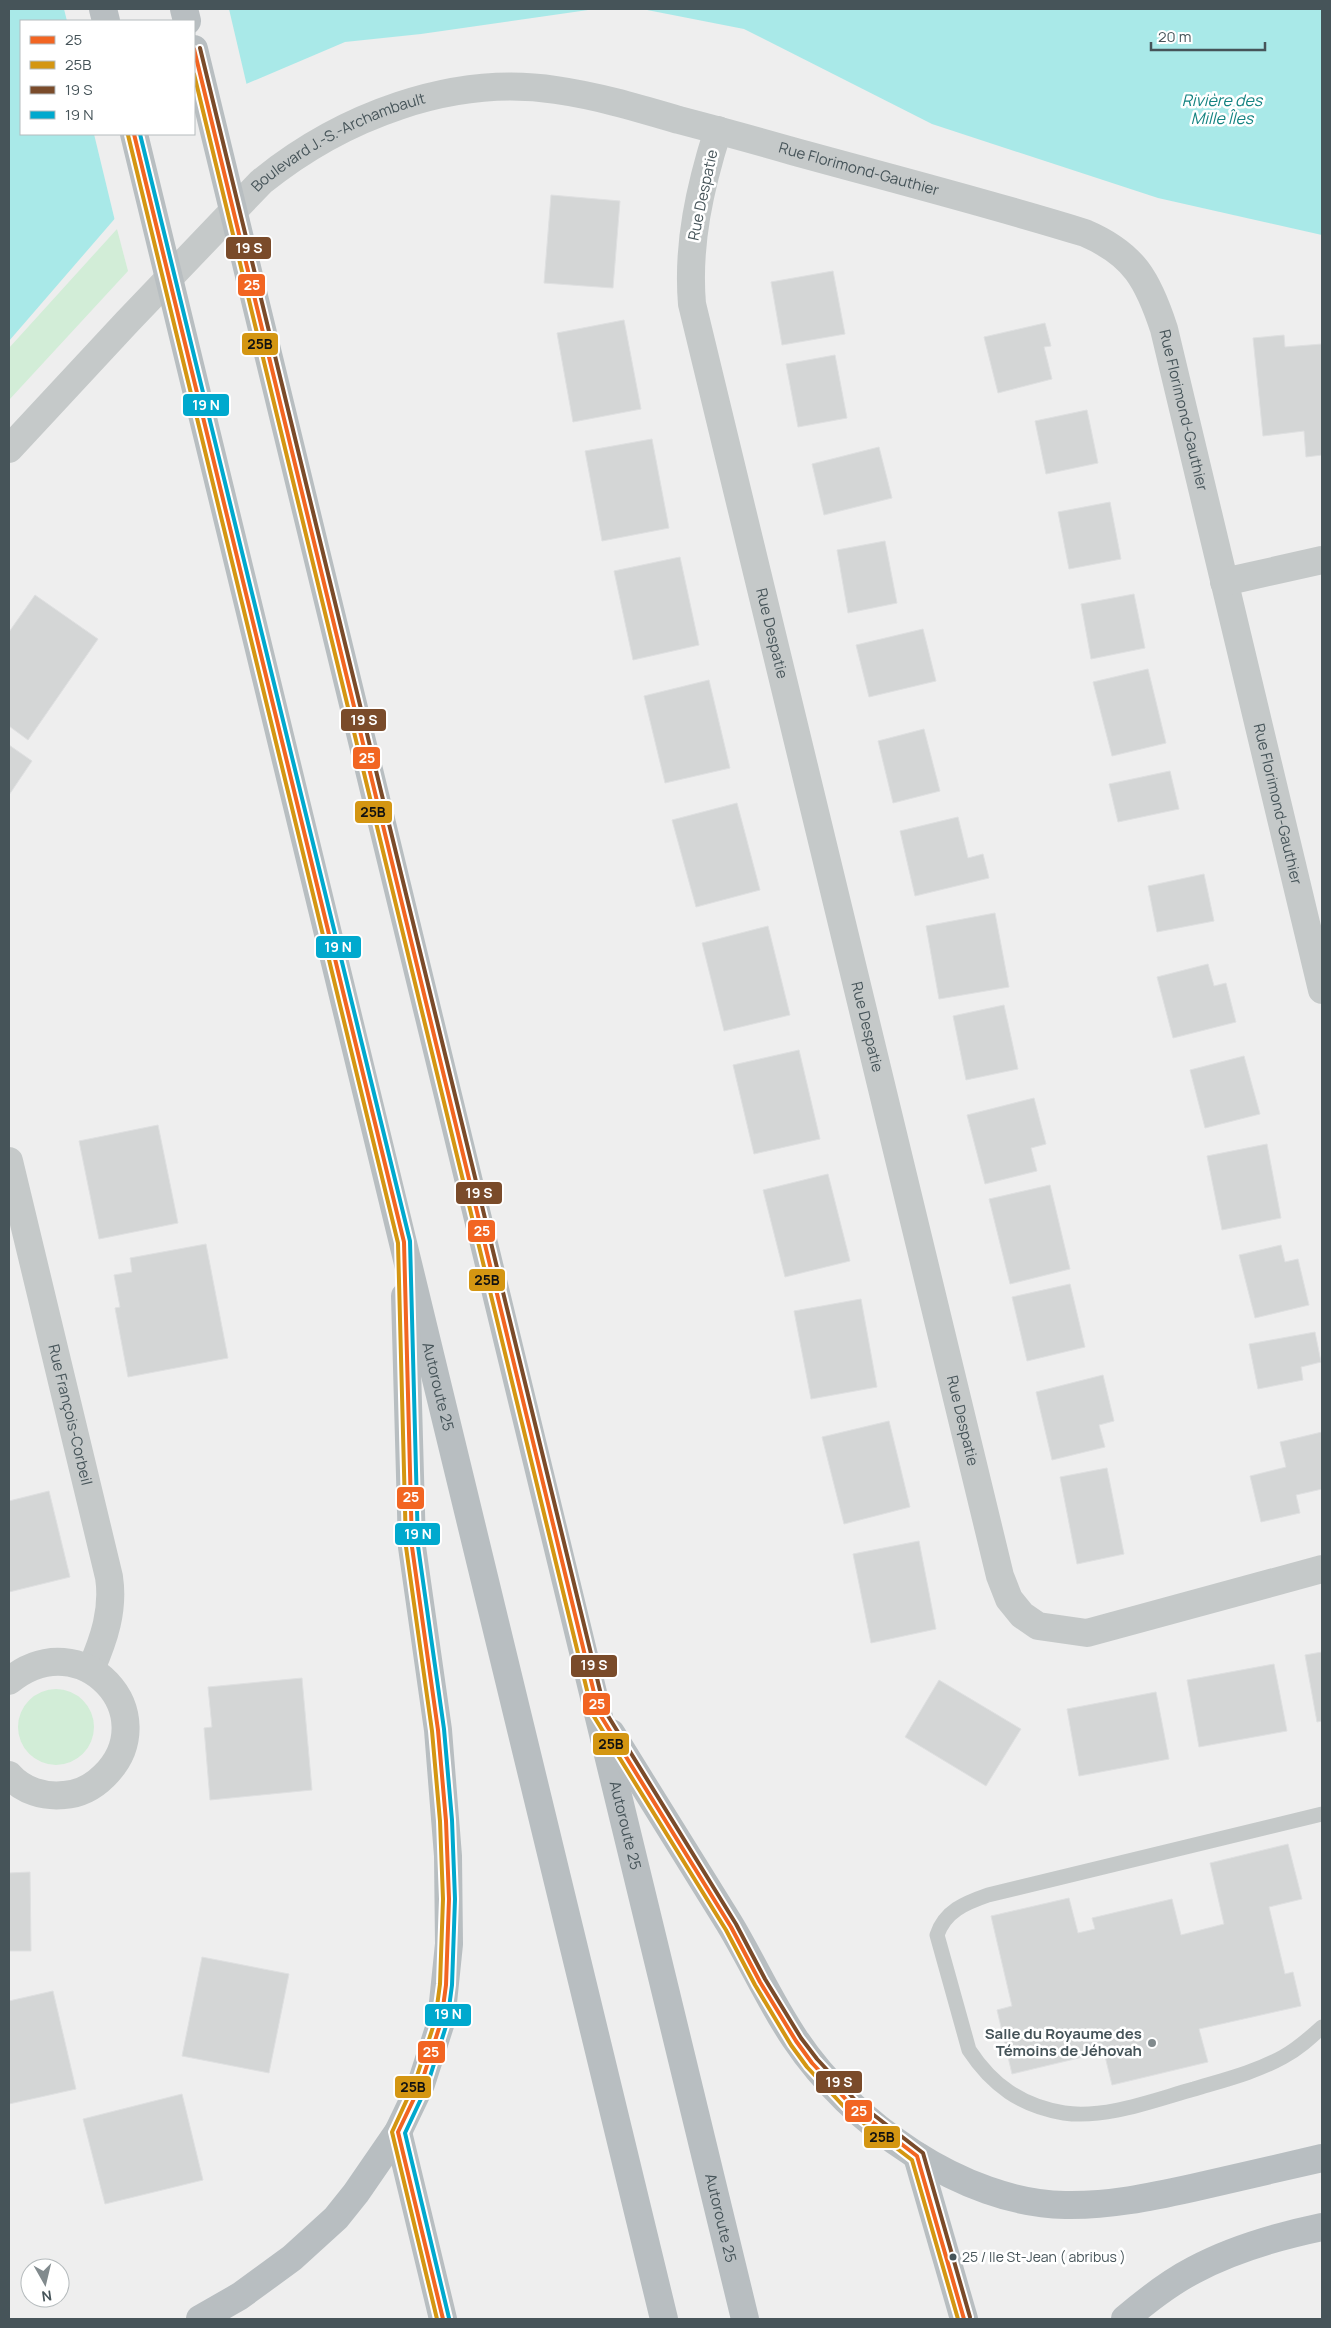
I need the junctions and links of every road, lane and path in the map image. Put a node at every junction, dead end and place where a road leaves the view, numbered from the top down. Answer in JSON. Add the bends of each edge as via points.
{"nodes":[{"id":1,"x":195,"y":52,"type":"edge"},
{"id":2,"x":718,"y":130,"type":"junction"},
{"id":3,"x":134,"y":135,"type":"edge"},
{"id":4,"x":9,"y":449,"type":"edge"},
{"id":5,"x":1322,"y":560,"type":"edge"},
{"id":6,"x":1224,"y":582,"type":"junction"},
{"id":7,"x":1322,"y":990,"type":"edge"},
{"id":8,"x":9,"y":1161,"type":"edge"},
{"id":9,"x":404,"y":1242,"type":"junction"},
{"id":10,"x":1322,"y":1568,"type":"edge"},
{"id":11,"x":91,"y":1669,"type":"junction"},
{"id":12,"x":9,"y":1681,"type":"edge"},
{"id":13,"x":599,"y":1713,"type":"junction"},
{"id":14,"x":9,"y":1775,"type":"edge"},
{"id":15,"x":1322,"y":1814,"type":"edge"},
{"id":16,"x":1322,"y":2027,"type":"edge"},
{"id":17,"x":398,"y":2132,"type":"junction"},
{"id":18,"x":917,"y":2156,"type":"junction"},
{"id":19,"x":1322,"y":2158,"type":"edge"},
{"id":20,"x":1322,"y":2227,"type":"edge"},
{"id":21,"x":200,"y":2319,"type":"edge"},
{"id":22,"x":443,"y":2319,"type":"edge"},
{"id":23,"x":664,"y":2319,"type":"edge"},
{"id":24,"x":746,"y":2319,"type":"edge"},
{"id":25,"x":964,"y":2319,"type":"edge"},
{"id":26,"x":1125,"y":2319,"type":"edge"}],
"edges":[{"from":1,"to":13,"type":"highway","name":"Autoroute 25"},
{"from":2,"to":4,"type":"street","name":"Boulevard J.-S.-Archambault","via":[[583,94],[533,87],[445,94],[400,105],[344,127],[261,182]]},
{"from":2,"to":6,"type":"street","name":"Rue Florimond-Gauthier","via":[[1061,226],[1103,241],[1121,252],[1148,284],[1164,329]]},
{"from":2,"to":10,"type":"street","name":"Rue Despatie","via":[[692,235],[692,304],[1000,1576],[1009,1599],[1022,1615],[1038,1626],[1087,1633]]},
{"from":3,"to":9,"type":"highway","name":"Autoroute 25"},
{"from":5,"to":6,"type":"street"},
{"from":6,"to":7,"type":"street","name":"Rue Florimond-Gauthier"},
{"from":8,"to":11,"type":"street","name":"Rue François-Corbeil","via":[[109,1577],[109,1618]]},
{"from":9,"to":17,"type":"highway","via":[[412,1547],[438,1730],[449,1899],[446,1984],[441,2022],[421,2084]]},
{"from":9,"to":23,"type":"highway","name":"Autoroute 25"},
{"from":11,"to":12,"type":"street","via":[[70,1661],[48,1661],[27,1668]]},
{"from":11,"to":14,"type":"street","via":[[108,1684],[121,1703],[126,1726],[123,1748],[112,1768],[95,1785],[75,1794],[52,1796],[30,1791]]},
{"from":13,"to":18,"type":"highway","via":[[731,1926],[796,2041],[853,2107]]},
{"from":13,"to":24,"type":"highway","name":"Autoroute 25"},
{"from":15,"to":16,"type":"lane","via":[[988,1895],[951,1913],[937,1935],[968,2050],[991,2080],[1005,2091],[1054,2111],[1088,2113],[1114,2110],[1262,2068],[1306,2042]]},
{"from":17,"to":21,"type":"highway","via":[[336,2218],[267,2278]]},
{"from":17,"to":22,"type":"highway"},
{"from":18,"to":19,"type":"highway","via":[[989,2191],[1022,2200],[1065,2205],[1150,2197]]},
{"from":18,"to":25,"type":"highway"},
{"from":20,"to":26,"type":"highway","via":[[1266,2241],[1194,2270]]}]}
